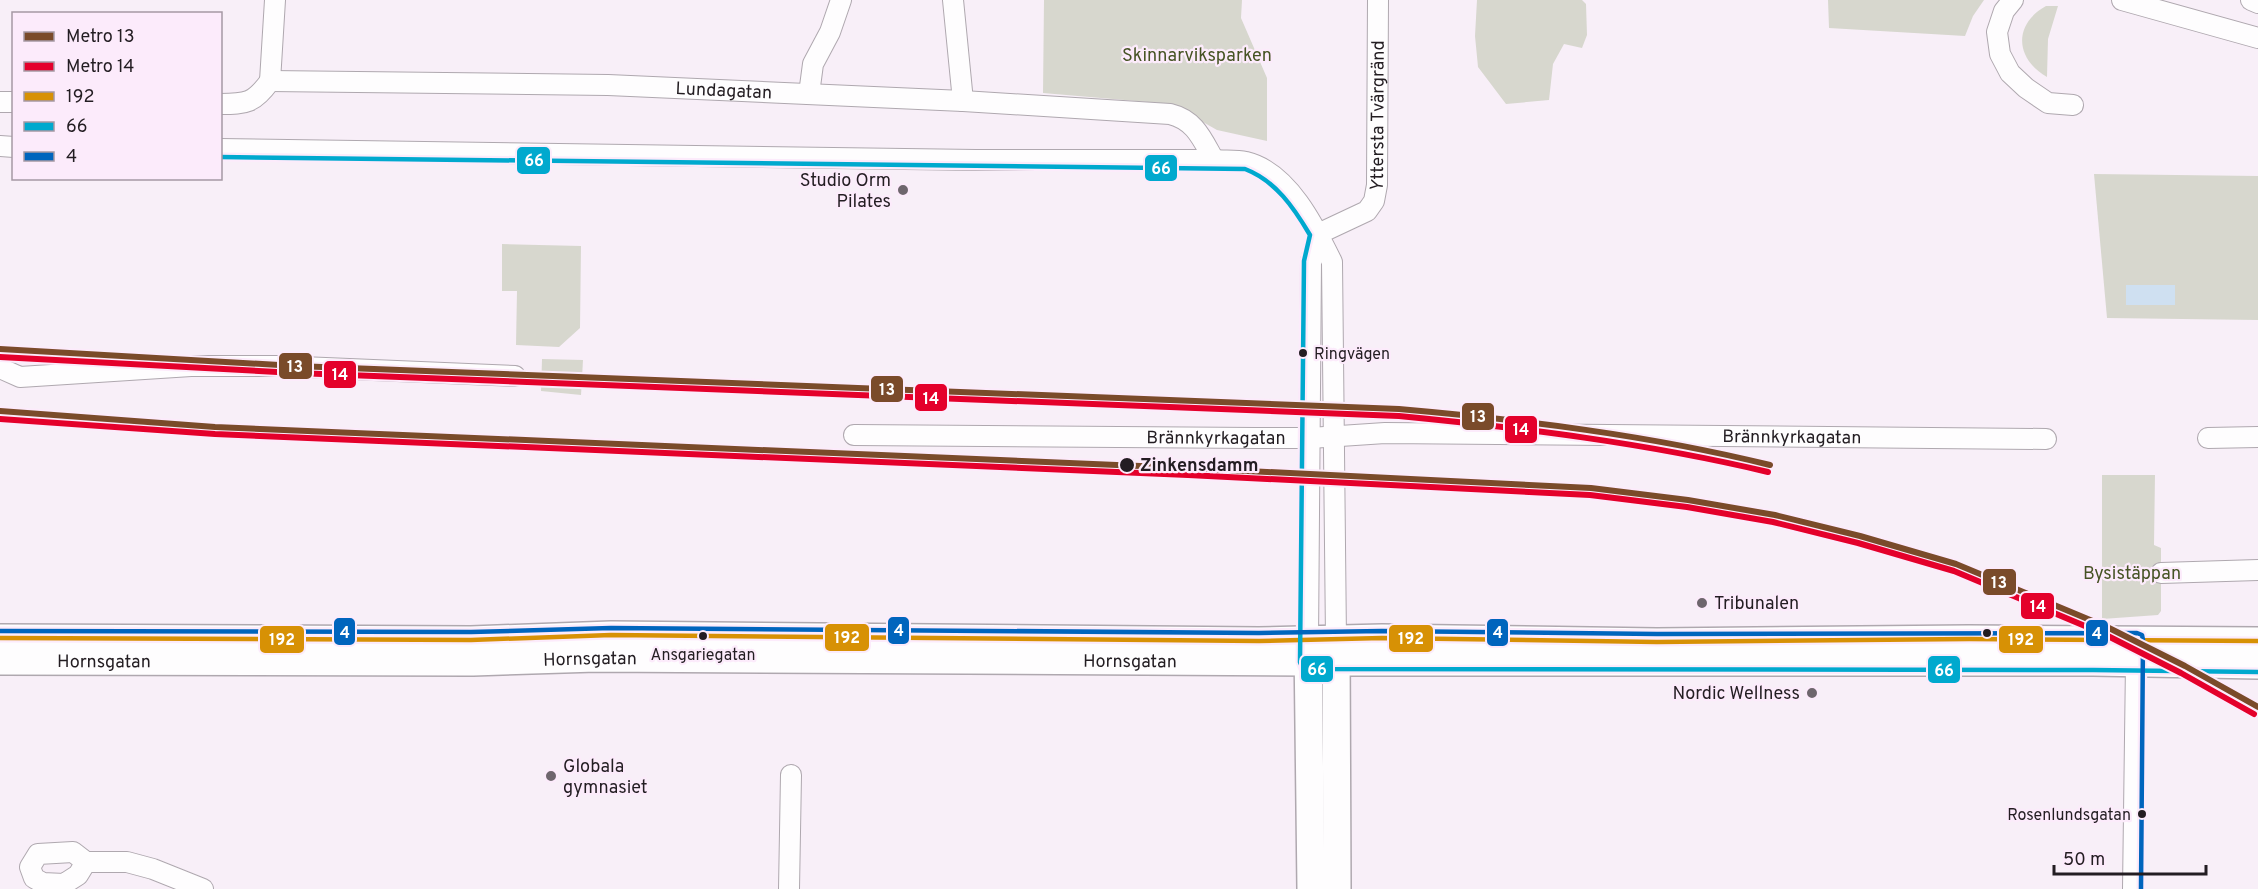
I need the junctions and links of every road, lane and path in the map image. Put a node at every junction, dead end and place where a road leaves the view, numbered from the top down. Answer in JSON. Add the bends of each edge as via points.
{"nodes":[{"id":1,"x":275,"y":0,"type":"edge"},
{"id":2,"x":841,"y":0,"type":"edge"},
{"id":3,"x":953,"y":0,"type":"edge"},
{"id":4,"x":1378,"y":0,"type":"edge"},
{"id":5,"x":2013,"y":0,"type":"edge"},
{"id":6,"x":2122,"y":0,"type":"edge"},
{"id":7,"x":2251,"y":0,"type":"edge"},
{"id":8,"x":2258,"y":3,"type":"edge"},
{"id":9,"x":2258,"y":38,"type":"edge"},
{"id":10,"x":270,"y":81,"type":"junction"},
{"id":11,"x":808,"y":94,"type":"junction"},
{"id":12,"x":963,"y":101,"type":"junction"},
{"id":13,"x":222,"y":104,"type":"edge"},
{"id":14,"x":2073,"y":105,"type":"dead end"},
{"id":15,"x":222,"y":149,"type":"edge"},
{"id":16,"x":1214,"y":160,"type":"junction"},
{"id":17,"x":1318,"y":234,"type":"junction"},
{"id":18,"x":0,"y":368,"type":"edge"},
{"id":19,"x":515,"y":376,"type":"dead end"},
{"id":20,"x":854,"y":435,"type":"dead end"},
{"id":21,"x":1333,"y":437,"type":"junction"},
{"id":22,"x":2258,"y":437,"type":"edge"},
{"id":23,"x":1310,"y":438,"type":"junction"},
{"id":24,"x":2208,"y":438,"type":"dead end"},
{"id":25,"x":2046,"y":439,"type":"dead end"},
{"id":26,"x":2258,"y":570,"type":"edge"},
{"id":27,"x":2162,"y":573,"type":"dead end"},
{"id":28,"x":0,"y":638,"type":"edge"},
{"id":29,"x":2258,"y":641,"type":"edge"},
{"id":30,"x":1308,"y":651,"type":"junction"},
{"id":31,"x":1336,"y":651,"type":"junction"},
{"id":32,"x":2136,"y":652,"type":"junction"},
{"id":33,"x":0,"y":661,"type":"edge"},
{"id":34,"x":2258,"y":665,"type":"edge"},
{"id":35,"x":791,"y":776,"type":"dead end"},
{"id":36,"x":86,"y":862,"type":"dead end"},
{"id":37,"x":203,"y":889,"type":"edge"},
{"id":38,"x":789,"y":889,"type":"edge"},
{"id":39,"x":1311,"y":889,"type":"edge"},
{"id":40,"x":1337,"y":889,"type":"edge"},
{"id":41,"x":2133,"y":889,"type":"edge"}],
"edges":[{"from":1,"to":10,"type":"street"},
{"from":2,"to":11,"type":"street","via":[[813,64]]},
{"from":3,"to":12,"type":"street"},
{"from":4,"to":17,"type":"street","name":"Yttersta Tvärgränd","via":[[1374,201],[1367,211]]},
{"from":5,"to":14,"type":"street","via":[[2004,11],[1997,32],[2000,54],[2010,73],[2048,103]]},
{"from":6,"to":9,"type":"street"},
{"from":7,"to":8,"type":"street"},
{"from":10,"to":11,"type":"street","name":"Lundagatan","via":[[608,85]]},
{"from":10,"to":13,"type":"street","via":[[261,94],[244,104]]},
{"from":11,"to":12,"type":"street","name":"Lundagatan"},
{"from":12,"to":16,"type":"street","name":"Lundagatan","via":[[1170,114],[1195,127]]},
{"from":15,"to":16,"type":"street"},
{"from":16,"to":17,"type":"street","via":[[1247,162],[1266,171],[1306,212]]},
{"from":17,"to":21,"type":"street","via":[[1332,262]]},
{"from":17,"to":23,"type":"street","via":[[1311,261]]},
{"from":18,"to":19,"type":"street","via":[[20,376],[192,366]]},
{"from":20,"to":23,"type":"street","name":"Brännkyrkagatan"},
{"from":21,"to":23,"type":"street","name":"Brännkyrkagatan"},
{"from":21,"to":25,"type":"street","name":"Brännkyrkagatan","via":[[1385,433]]},
{"from":21,"to":31,"type":"street"},
{"from":22,"to":24,"type":"street"},
{"from":23,"to":30,"type":"street"},
{"from":26,"to":27,"type":"street"},
{"from":28,"to":30,"type":"main road","name":"Hornsgatan","via":[[471,640],[611,635],[1154,640]]},
{"from":29,"to":32,"type":"main road","name":"Hornsgatan"},
{"from":30,"to":31,"type":"main road","name":"Hornsgatan"},
{"from":30,"to":33,"type":"main road","name":"Hornsgatan","via":[[473,662]]},
{"from":30,"to":39,"type":"main road"},
{"from":31,"to":32,"type":"main road","name":"Hornsgatan","via":[[1658,642]]},
{"from":31,"to":40,"type":"main road"},
{"from":32,"to":34,"type":"main road","name":"Hornsgatan"},
{"from":32,"to":41,"type":"street"},
{"from":35,"to":38,"type":"street"},
{"from":36,"to":37,"type":"street","via":[[126,862]]}]}
